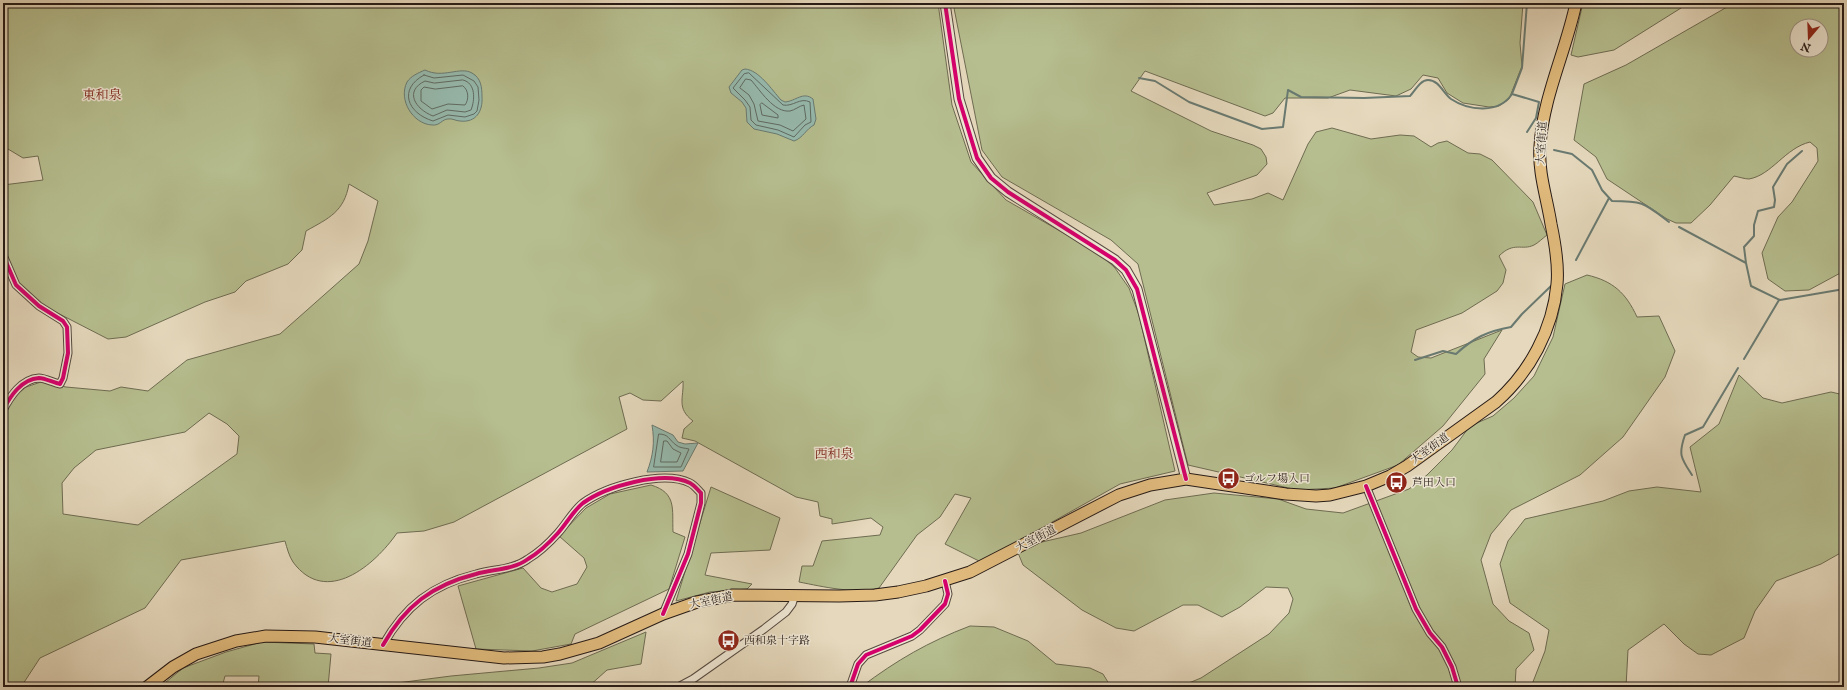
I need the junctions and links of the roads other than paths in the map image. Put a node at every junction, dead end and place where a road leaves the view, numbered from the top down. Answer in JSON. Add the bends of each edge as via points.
{"nodes":[{"id":1,"x":945,"y":3,"type":"edge"},
{"id":2,"x":1576,"y":3,"type":"edge"},
{"id":3,"x":3,"y":255,"type":"edge"},
{"id":4,"x":3,"y":410,"type":"edge"},
{"id":5,"x":1186,"y":479,"type":"junction"},
{"id":6,"x":1366,"y":486,"type":"junction"},
{"id":7,"x":945,"y":581,"type":"junction"},
{"id":8,"x":795,"y":595,"type":"junction"},
{"id":9,"x":663,"y":614,"type":"junction"},
{"id":10,"x":383,"y":645,"type":"junction"},
{"id":11,"x":147,"y":687,"type":"edge"},
{"id":12,"x":678,"y":687,"type":"edge"},
{"id":13,"x":850,"y":687,"type":"edge"},
{"id":14,"x":1458,"y":687,"type":"edge"}],
"edges":[{"from":1,"to":5,"type":"street","via":[[959,98],[980,163],[991,178],[1008,192],[1115,260],[1126,270],[1137,289]]},
{"from":2,"to":6,"type":"main road","name":"大室街道","via":[[1545,108],[1542,130],[1540,165],[1556,251],[1557,284],[1552,312],[1540,345],[1525,371],[1510,390],[1496,402],[1407,466]]},
{"from":3,"to":4,"type":"street","via":[[16,285],[39,306],[62,321],[67,327],[68,336],[67,364],[60,384],[38,378],[22,385],[12,393]]},
{"from":5,"to":6,"type":"main road","name":"大室街道","via":[[1316,496]]},
{"from":5,"to":7,"type":"main road","name":"大室街道","via":[[1150,485],[1119,496],[1006,555]]},
{"from":6,"to":14,"type":"street","via":[[1416,609],[1442,647]]},
{"from":7,"to":8,"type":"main road","name":"大室街道","via":[[875,595]]},
{"from":7,"to":13,"type":"street","via":[[948,594],[945,604],[912,636],[866,655],[858,664]]},
{"from":8,"to":9,"type":"main road","name":"大室街道","via":[[733,595],[696,602]]},
{"from":8,"to":12,"type":"street","via":[[786,612]]},
{"from":9,"to":10,"type":"main road","name":"大室街道","via":[[599,643],[543,656],[504,658]]},
{"from":9,"to":10,"type":"street","via":[[688,554],[701,493],[692,484],[668,478],[609,489],[575,511],[557,534],[528,560],[513,567],[476,574],[442,587],[418,600],[397,622]]},
{"from":10,"to":11,"type":"main road","name":"大室街道","via":[[285,636],[236,641],[196,654],[173,667]]}]}
